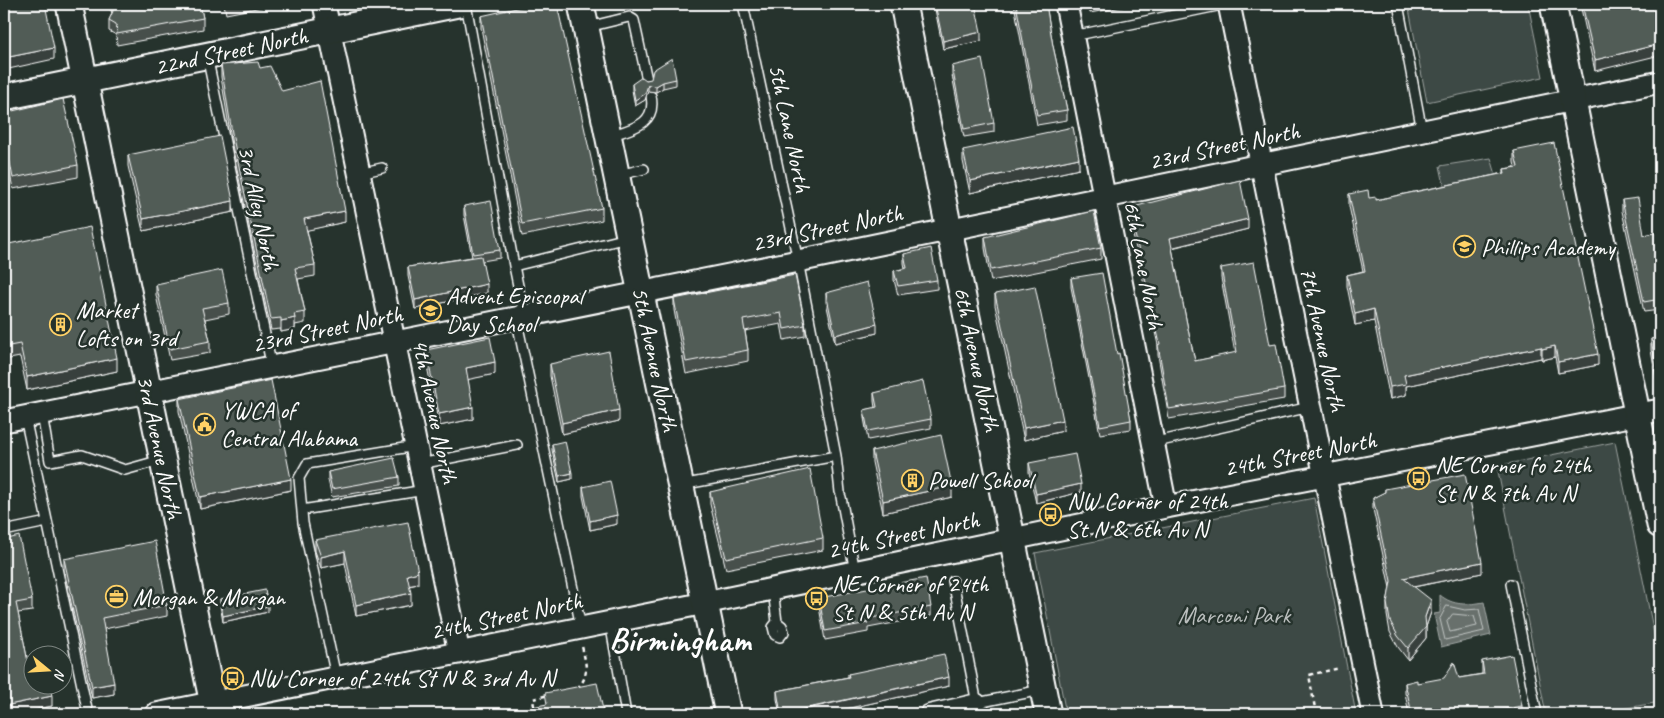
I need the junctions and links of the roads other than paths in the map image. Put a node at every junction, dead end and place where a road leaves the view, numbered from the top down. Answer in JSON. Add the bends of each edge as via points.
{"nodes":[{"id":1,"x":69,"y":4,"type":"edge"},
{"id":2,"x":324,"y":4,"type":"edge"},
{"id":3,"x":458,"y":4,"type":"edge"},
{"id":4,"x":466,"y":4,"type":"edge"},
{"id":5,"x":743,"y":4,"type":"edge"},
{"id":6,"x":903,"y":4,"type":"edge"},
{"id":7,"x":1066,"y":4,"type":"edge"},
{"id":8,"x":1228,"y":4,"type":"edge"},
{"id":9,"x":1398,"y":4,"type":"edge"},
{"id":10,"x":1553,"y":4,"type":"edge"},
{"id":11,"x":583,"y":16,"type":"edge"},
{"id":12,"x":329,"y":30,"type":"junction"},
{"id":13,"x":1072,"y":36,"type":"junction"},
{"id":14,"x":207,"y":55,"type":"junction"},
{"id":15,"x":647,"y":80,"type":"edge"},
{"id":16,"x":85,"y":81,"type":"junction"},
{"id":17,"x":1660,"y":82,"type":"edge"},
{"id":18,"x":650,"y":96,"type":"dead end"},
{"id":19,"x":4,"y":97,"type":"edge"},
{"id":20,"x":1572,"y":99,"type":"junction"},
{"id":21,"x":1422,"y":131,"type":"junction"},
{"id":22,"x":608,"y":137,"type":"junction"},
{"id":23,"x":1260,"y":165,"type":"junction"},
{"id":24,"x":382,"y":168,"type":"dead end"},
{"id":25,"x":644,"y":169,"type":"dead end"},
{"id":26,"x":359,"y":173,"type":"junction"},
{"id":27,"x":616,"y":175,"type":"junction"},
{"id":28,"x":1104,"y":197,"type":"junction"},
{"id":29,"x":950,"y":230,"type":"junction"},
{"id":30,"x":629,"y":237,"type":"junction"},
{"id":31,"x":798,"y":261,"type":"junction"},
{"id":32,"x":514,"y":266,"type":"junction"},
{"id":33,"x":640,"y":292,"type":"junction"},
{"id":34,"x":520,"y":316,"type":"junction"},
{"id":35,"x":394,"y":341,"type":"junction"},
{"id":36,"x":272,"y":368,"type":"junction"},
{"id":37,"x":149,"y":393,"type":"junction"},
{"id":38,"x":1311,"y":407,"type":"junction"},
{"id":39,"x":1649,"y":412,"type":"edge"},
{"id":40,"x":33,"y":415,"type":"junction"},
{"id":41,"x":4,"y":421,"type":"edge"},
{"id":42,"x":1152,"y":443,"type":"junction"},
{"id":43,"x":518,"y":444,"type":"dead end"},
{"id":44,"x":417,"y":455,"type":"junction"},
{"id":45,"x":836,"y":456,"type":"junction"},
{"id":46,"x":162,"y":460,"type":"junction"},
{"id":47,"x":1325,"y":476,"type":"junction"},
{"id":48,"x":681,"y":485,"type":"junction"},
{"id":49,"x":425,"y":490,"type":"junction"},
{"id":50,"x":1166,"y":507,"type":"junction"},
{"id":51,"x":302,"y":510,"type":"junction"},
{"id":52,"x":47,"y":522,"type":"junction"},
{"id":53,"x":1660,"y":525,"type":"edge"},
{"id":54,"x":4,"y":531,"type":"edge"},
{"id":55,"x":1014,"y":539,"type":"junction"},
{"id":56,"x":855,"y":572,"type":"junction"},
{"id":57,"x":953,"y":581,"type":"dead end"},
{"id":58,"x":1511,"y":584,"type":"dead end"},
{"id":59,"x":773,"y":589,"type":"junction"},
{"id":60,"x":705,"y":604,"type":"junction"},
{"id":61,"x":610,"y":622,"type":"junction"},
{"id":62,"x":777,"y":622,"type":"dead end"},
{"id":63,"x":581,"y":637,"type":"junction"},
{"id":64,"x":459,"y":653,"type":"junction"},
{"id":65,"x":336,"y":676,"type":"junction"},
{"id":66,"x":1043,"y":690,"type":"junction"},
{"id":67,"x":214,"y":709,"type":"edge"},
{"id":68,"x":978,"y":709,"type":"edge"},
{"id":69,"x":88,"y":714,"type":"edge"},
{"id":70,"x":156,"y":714,"type":"edge"},
{"id":71,"x":626,"y":714,"type":"edge"},
{"id":72,"x":728,"y":714,"type":"edge"},
{"id":73,"x":929,"y":714,"type":"edge"},
{"id":74,"x":1048,"y":714,"type":"edge"},
{"id":75,"x":1373,"y":714,"type":"edge"},
{"id":76,"x":1537,"y":714,"type":"edge"}],
"edges":[{"from":1,"to":16,"type":"main road","name":"3rd Avenue North"},
{"from":2,"to":12,"type":"street","name":"4th Avenue North"},
{"from":3,"to":12,"type":"main road","name":"22nd Street North"},
{"from":4,"to":32,"type":"lane"},
{"from":5,"to":31,"type":"lane","name":"5th Lane North"},
{"from":6,"to":29,"type":"main road","name":"6th Avenue North"},
{"from":7,"to":13,"type":"street","name":"6th Lane North"},
{"from":8,"to":13,"type":"lane"},
{"from":8,"to":23,"type":"street","name":"7th Avenue North"},
{"from":9,"to":21,"type":"lane"},
{"from":10,"to":20,"type":"main road"},
{"from":11,"to":15,"type":"lane","via":[[629,17],[634,20]]},
{"from":11,"to":22,"type":"main road","name":"5th Avenue North"},
{"from":12,"to":14,"type":"main road","name":"22nd Street North"},
{"from":12,"to":26,"type":"street","name":"4th Avenue North"},
{"from":13,"to":28,"type":"street","name":"6th Lane North"},
{"from":14,"to":16,"type":"main road","name":"22nd Street North"},
{"from":14,"to":36,"type":"lane","name":"3rd Alley North"},
{"from":16,"to":19,"type":"main road","name":"22nd Street North"},
{"from":16,"to":37,"type":"main road","name":"3rd Avenue North"},
{"from":17,"to":20,"type":"street","name":"23rd Street North"},
{"from":18,"to":22,"type":"lane","via":[[652,109],[648,119],[640,126]]},
{"from":20,"to":21,"type":"street","name":"23rd Street North"},
{"from":20,"to":39,"type":"main road"},
{"from":21,"to":23,"type":"street","name":"23rd Street North"},
{"from":22,"to":27,"type":"main road","name":"5th Avenue North"},
{"from":23,"to":28,"type":"street","name":"23rd Street North"},
{"from":23,"to":38,"type":"street","name":"7th Avenue North"},
{"from":24,"to":26,"type":"lane"},
{"from":25,"to":27,"type":"lane"},
{"from":26,"to":35,"type":"street","name":"4th Avenue North"},
{"from":27,"to":30,"type":"main road","name":"5th Avenue North"},
{"from":28,"to":29,"type":"street","name":"23rd Street North"},
{"from":28,"to":42,"type":"street","name":"6th Lane North"},
{"from":29,"to":31,"type":"street","name":"23rd Street North"},
{"from":29,"to":55,"type":"main road","name":"6th Avenue North"},
{"from":30,"to":32,"type":"lane"},
{"from":30,"to":33,"type":"main road","name":"5th Avenue North"},
{"from":31,"to":33,"type":"street","name":"23rd Street North"},
{"from":31,"to":45,"type":"lane","name":"5th Lane North"},
{"from":32,"to":34,"type":"lane"},
{"from":33,"to":34,"type":"street","name":"23rd Street North"},
{"from":33,"to":48,"type":"main road","name":"5th Avenue North"},
{"from":34,"to":35,"type":"street","name":"23rd Street North"},
{"from":34,"to":63,"type":"lane"},
{"from":35,"to":36,"type":"street","name":"23rd Street North"},
{"from":35,"to":44,"type":"street","name":"4th Avenue North"},
{"from":36,"to":37,"type":"street","name":"23rd Street North"},
{"from":37,"to":40,"type":"street","name":"23rd Street North"},
{"from":37,"to":46,"type":"main road","name":"3rd Avenue North"},
{"from":38,"to":42,"type":"lane"},
{"from":38,"to":47,"type":"street","name":"7th Avenue North"},
{"from":39,"to":47,"type":"street","name":"24th Street North"},
{"from":39,"to":53,"type":"main road"},
{"from":40,"to":41,"type":"street","name":"23rd Street North"},
{"from":40,"to":46,"type":"lane","via":[[50,461],[82,455],[125,470]]},
{"from":40,"to":52,"type":"lane"},
{"from":42,"to":50,"type":"street","name":"6th Lane North"},
{"from":43,"to":44,"type":"lane"},
{"from":44,"to":49,"type":"street","name":"4th Avenue North"},
{"from":44,"to":51,"type":"lane","via":[[307,464],[299,478]]},
{"from":45,"to":48,"type":"lane"},
{"from":45,"to":56,"type":"lane","name":"5th Lane North"},
{"from":46,"to":67,"type":"main road","name":"3rd Avenue North"},
{"from":47,"to":50,"type":"street","name":"24th Street North"},
{"from":47,"to":75,"type":"street","name":"7th Avenue North"},
{"from":48,"to":60,"type":"main road","name":"5th Avenue North"},
{"from":49,"to":51,"type":"lane"},
{"from":49,"to":64,"type":"street","name":"4th Avenue North"},
{"from":50,"to":55,"type":"street","name":"24th Street North"},
{"from":51,"to":65,"type":"lane"},
{"from":52,"to":54,"type":"lane"},
{"from":52,"to":69,"type":"lane"},
{"from":55,"to":56,"type":"street","name":"24th Street North"},
{"from":55,"to":66,"type":"main road","name":"6th Avenue North"},
{"from":56,"to":59,"type":"street","name":"24th Street North"},
{"from":57,"to":68,"type":"lane"},
{"from":58,"to":76,"type":"lane"},
{"from":59,"to":60,"type":"street","name":"24th Street North"},
{"from":59,"to":62,"type":"lane"},
{"from":60,"to":61,"type":"street","name":"24th Street North"},
{"from":60,"to":72,"type":"main road","name":"5th Avenue North"},
{"from":61,"to":63,"type":"street","name":"24th Street North"},
{"from":61,"to":71,"type":"lane"},
{"from":63,"to":64,"type":"street","name":"24th Street North"},
{"from":64,"to":65,"type":"street","name":"24th Street North"},
{"from":65,"to":67,"type":"street","name":"24th Street North"},
{"from":66,"to":68,"type":"lane"},
{"from":66,"to":74,"type":"main road","name":"6th Avenue North"},
{"from":67,"to":70,"type":"street","name":"24th Street North"},
{"from":68,"to":73,"type":"street"}]}
